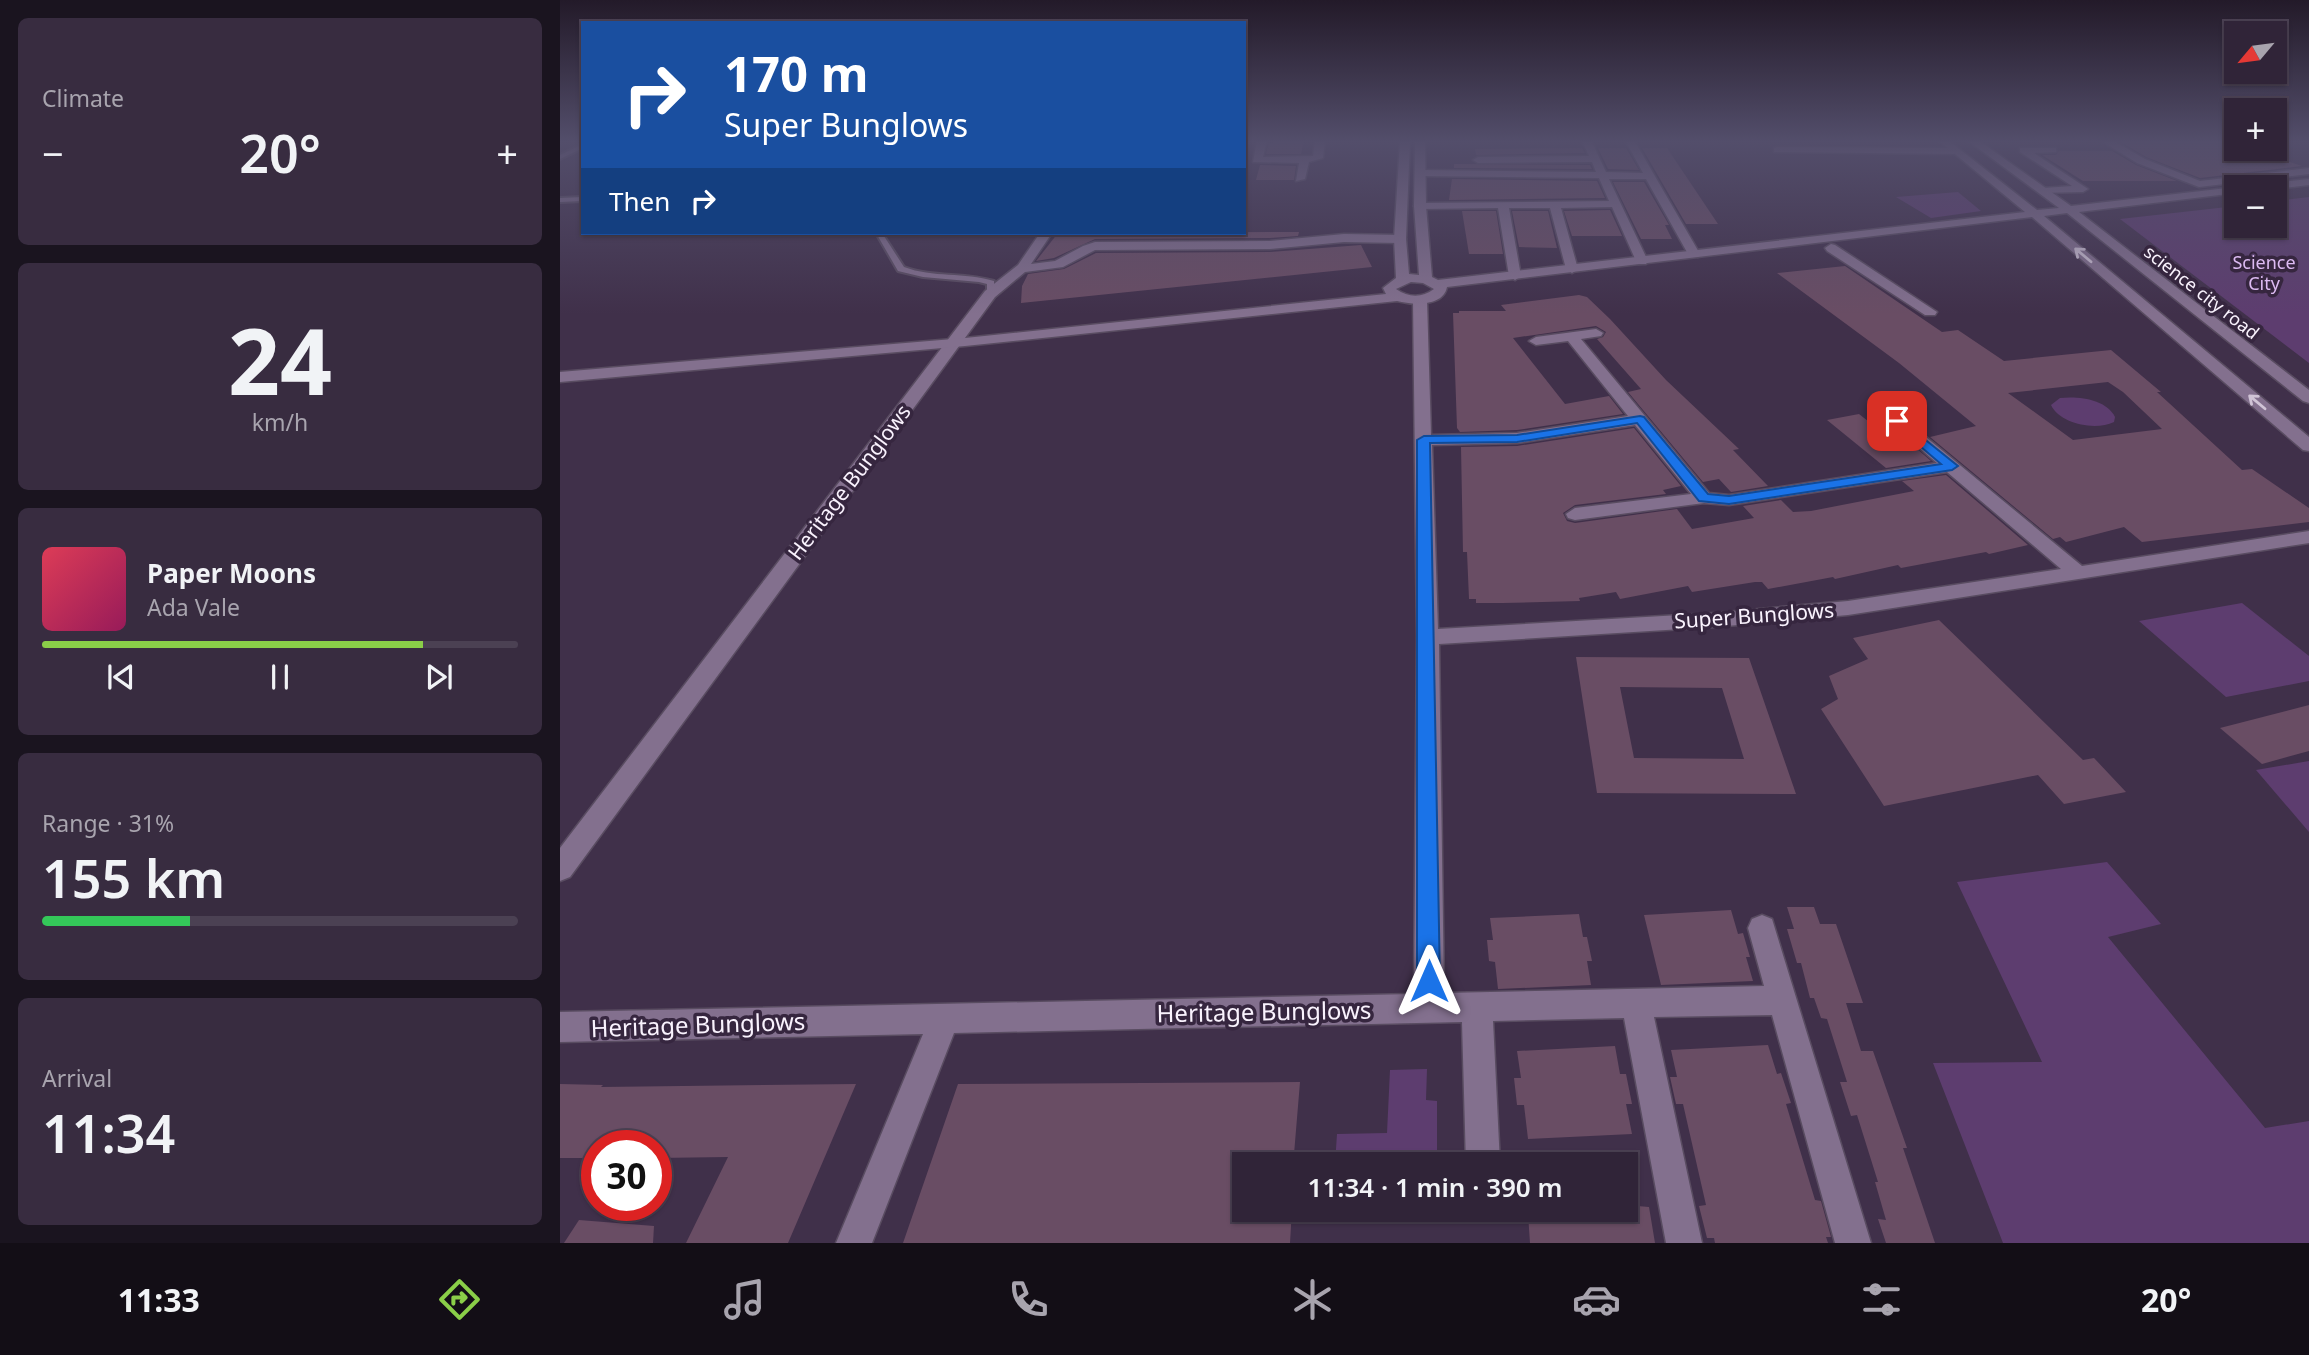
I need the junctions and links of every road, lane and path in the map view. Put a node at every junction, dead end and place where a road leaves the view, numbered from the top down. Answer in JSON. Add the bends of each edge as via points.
{"nodes":[{"id":1,"x":1402,"y":198,"type":"edge"},
{"id":2,"x":1420,"y":198,"type":"edge"},
{"id":3,"x":1612,"y":198,"type":"edge"},
{"id":4,"x":1662,"y":198,"type":"edge"},
{"id":5,"x":2014,"y":198,"type":"edge"},
{"id":6,"x":2053,"y":198,"type":"edge"},
{"id":7,"x":2165,"y":198,"type":"edge"},
{"id":8,"x":581,"y":199,"type":"edge"},
{"id":9,"x":560,"y":200,"type":"edge"},
{"id":10,"x":2224,"y":203,"type":"edge"},
{"id":11,"x":1615,"y":204,"type":"junction"},
{"id":12,"x":1503,"y":205,"type":"junction"},
{"id":13,"x":1555,"y":205,"type":"junction"},
{"id":14,"x":1420,"y":206,"type":"junction"},
{"id":15,"x":2068,"y":209,"type":"junction"},
{"id":16,"x":2034,"y":214,"type":"junction"},
{"id":17,"x":2080,"y":220,"type":"junction"},
{"id":18,"x":2046,"y":223,"type":"junction"},
{"id":19,"x":880,"y":235,"type":"edge"},
{"id":20,"x":1045,"y":235,"type":"edge"},
{"id":21,"x":1400,"y":239,"type":"junction"},
{"id":22,"x":1831,"y":248,"type":"junction"},
{"id":23,"x":1694,"y":254,"type":"junction"},
{"id":24,"x":1642,"y":261,"type":"junction"},
{"id":25,"x":1023,"y":268,"type":"junction"},
{"id":26,"x":1572,"y":269,"type":"junction"},
{"id":27,"x":1515,"y":275,"type":"junction"},
{"id":28,"x":1403,"y":279,"type":"junction"},
{"id":29,"x":1418,"y":291,"type":"junction"},
{"id":30,"x":990,"y":294,"type":"junction"},
{"id":31,"x":1930,"y":312,"type":"dead end"},
{"id":32,"x":1596,"y":333,"type":"dead end"},
{"id":33,"x":957,"y":337,"type":"junction"},
{"id":34,"x":1572,"y":337,"type":"junction"},
{"id":35,"x":1536,"y":341,"type":"dead end"},
{"id":36,"x":560,"y":365,"type":"edge"},
{"id":37,"x":560,"y":377,"type":"edge"},
{"id":38,"x":2309,"y":398,"type":"edge"},
{"id":39,"x":1640,"y":419,"type":"junction"},
{"id":40,"x":1897,"y":421,"type":"dead end"},
{"id":41,"x":1424,"y":440,"type":"junction"},
{"id":42,"x":2309,"y":446,"type":"edge"},
{"id":43,"x":1952,"y":466,"type":"junction"},
{"id":44,"x":1704,"y":498,"type":"junction"},
{"id":45,"x":1575,"y":514,"type":"dead end"},
{"id":46,"x":2309,"y":537,"type":"edge"},
{"id":47,"x":2077,"y":572,"type":"junction"},
{"id":48,"x":1428,"y":637,"type":"junction"},
{"id":49,"x":560,"y":869,"type":"edge"},
{"id":50,"x":1762,"y":928,"type":"dead end"},
{"id":51,"x":1783,"y":1000,"type":"junction"},
{"id":52,"x":1636,"y":1003,"type":"junction"},
{"id":53,"x":1477,"y":1007,"type":"junction"},
{"id":54,"x":1429,"y":1008,"type":"junction"},
{"id":55,"x":946,"y":1017,"type":"junction"},
{"id":56,"x":560,"y":1027,"type":"edge"},
{"id":57,"x":1483,"y":1152,"type":"edge"},
{"id":58,"x":854,"y":1243,"type":"edge"},
{"id":59,"x":1684,"y":1243,"type":"edge"},
{"id":60,"x":1853,"y":1243,"type":"edge"}],
"edges":[{"from":1,"to":21,"type":"street"},
{"from":2,"to":14,"type":"street"},
{"from":3,"to":11,"type":"street"},
{"from":4,"to":23,"type":"street"},
{"from":5,"to":16,"type":"street"},
{"from":6,"to":15,"type":"street","name":"science city road"},
{"from":7,"to":15,"type":"street"},
{"from":8,"to":9,"type":"lane"},
{"from":10,"to":17,"type":"street"},
{"from":11,"to":13,"type":"street"},
{"from":11,"to":24,"type":"street"},
{"from":12,"to":13,"type":"street"},
{"from":12,"to":14,"type":"street"},
{"from":12,"to":27,"type":"street"},
{"from":13,"to":26,"type":"street"},
{"from":14,"to":29,"type":"street"},
{"from":15,"to":16,"type":"street"},
{"from":15,"to":17,"type":"street","name":"science city road"},
{"from":16,"to":18,"type":"street"},
{"from":16,"to":23,"type":"street"},
{"from":17,"to":18,"type":"street"},
{"from":17,"to":38,"type":"street","name":"science city road"},
{"from":18,"to":22,"type":"street"},
{"from":42,"to":18,"type":"street","one_way":true},
{"from":19,"to":30,"type":"lane","via":[[901,269],[982,279],[991,283]]},
{"from":20,"to":25,"type":"street"},
{"from":21,"to":25,"type":"street","via":[[1095,246],[1060,264]]},
{"from":21,"to":28,"type":"street"},
{"from":22,"to":29,"type":"street"},
{"from":22,"to":31,"type":"street"},
{"from":23,"to":24,"type":"street"},
{"from":24,"to":26,"type":"street"},
{"from":25,"to":30,"type":"street","name":"Heritage Bunglows"},
{"from":26,"to":27,"type":"street"},
{"from":27,"to":29,"type":"street"},
{"from":28,"to":29,"type":"street"},
{"from":28,"to":29,"type":"street","via":[[1392,284]]},
{"from":29,"to":33,"type":"street"},
{"from":29,"to":41,"type":"street"},
{"from":30,"to":33,"type":"street","name":"Heritage Bunglows"},
{"from":32,"to":34,"type":"street"},
{"from":33,"to":36,"type":"street"},
{"from":33,"to":37,"type":"street"},
{"from":33,"to":49,"type":"street","name":"Heritage Bunglows"},
{"from":34,"to":35,"type":"street"},
{"from":34,"to":39,"type":"street"},
{"from":39,"to":41,"type":"street","via":[[1517,439]]},
{"from":39,"to":44,"type":"street"},
{"from":40,"to":43,"type":"street"},
{"from":41,"to":48,"type":"street"},
{"from":43,"to":44,"type":"street","via":[[1729,500]]},
{"from":43,"to":47,"type":"street"},
{"from":44,"to":45,"type":"street"},
{"from":46,"to":47,"type":"street","name":"Super Bunglows"},
{"from":47,"to":48,"type":"street","name":"Super Bunglows","via":[[1848,608]]},
{"from":48,"to":54,"type":"street"},
{"from":50,"to":51,"type":"street"},
{"from":51,"to":52,"type":"street","name":"Heritage Bunglows"},
{"from":51,"to":60,"type":"street"},
{"from":52,"to":53,"type":"street","name":"Heritage Bunglows"},
{"from":52,"to":59,"type":"street"},
{"from":53,"to":54,"type":"street","name":"Heritage Bunglows"},
{"from":53,"to":57,"type":"street"},
{"from":54,"to":55,"type":"street","name":"Heritage Bunglows"},
{"from":55,"to":56,"type":"street","name":"Heritage Bunglows"},
{"from":55,"to":58,"type":"street"}]}
